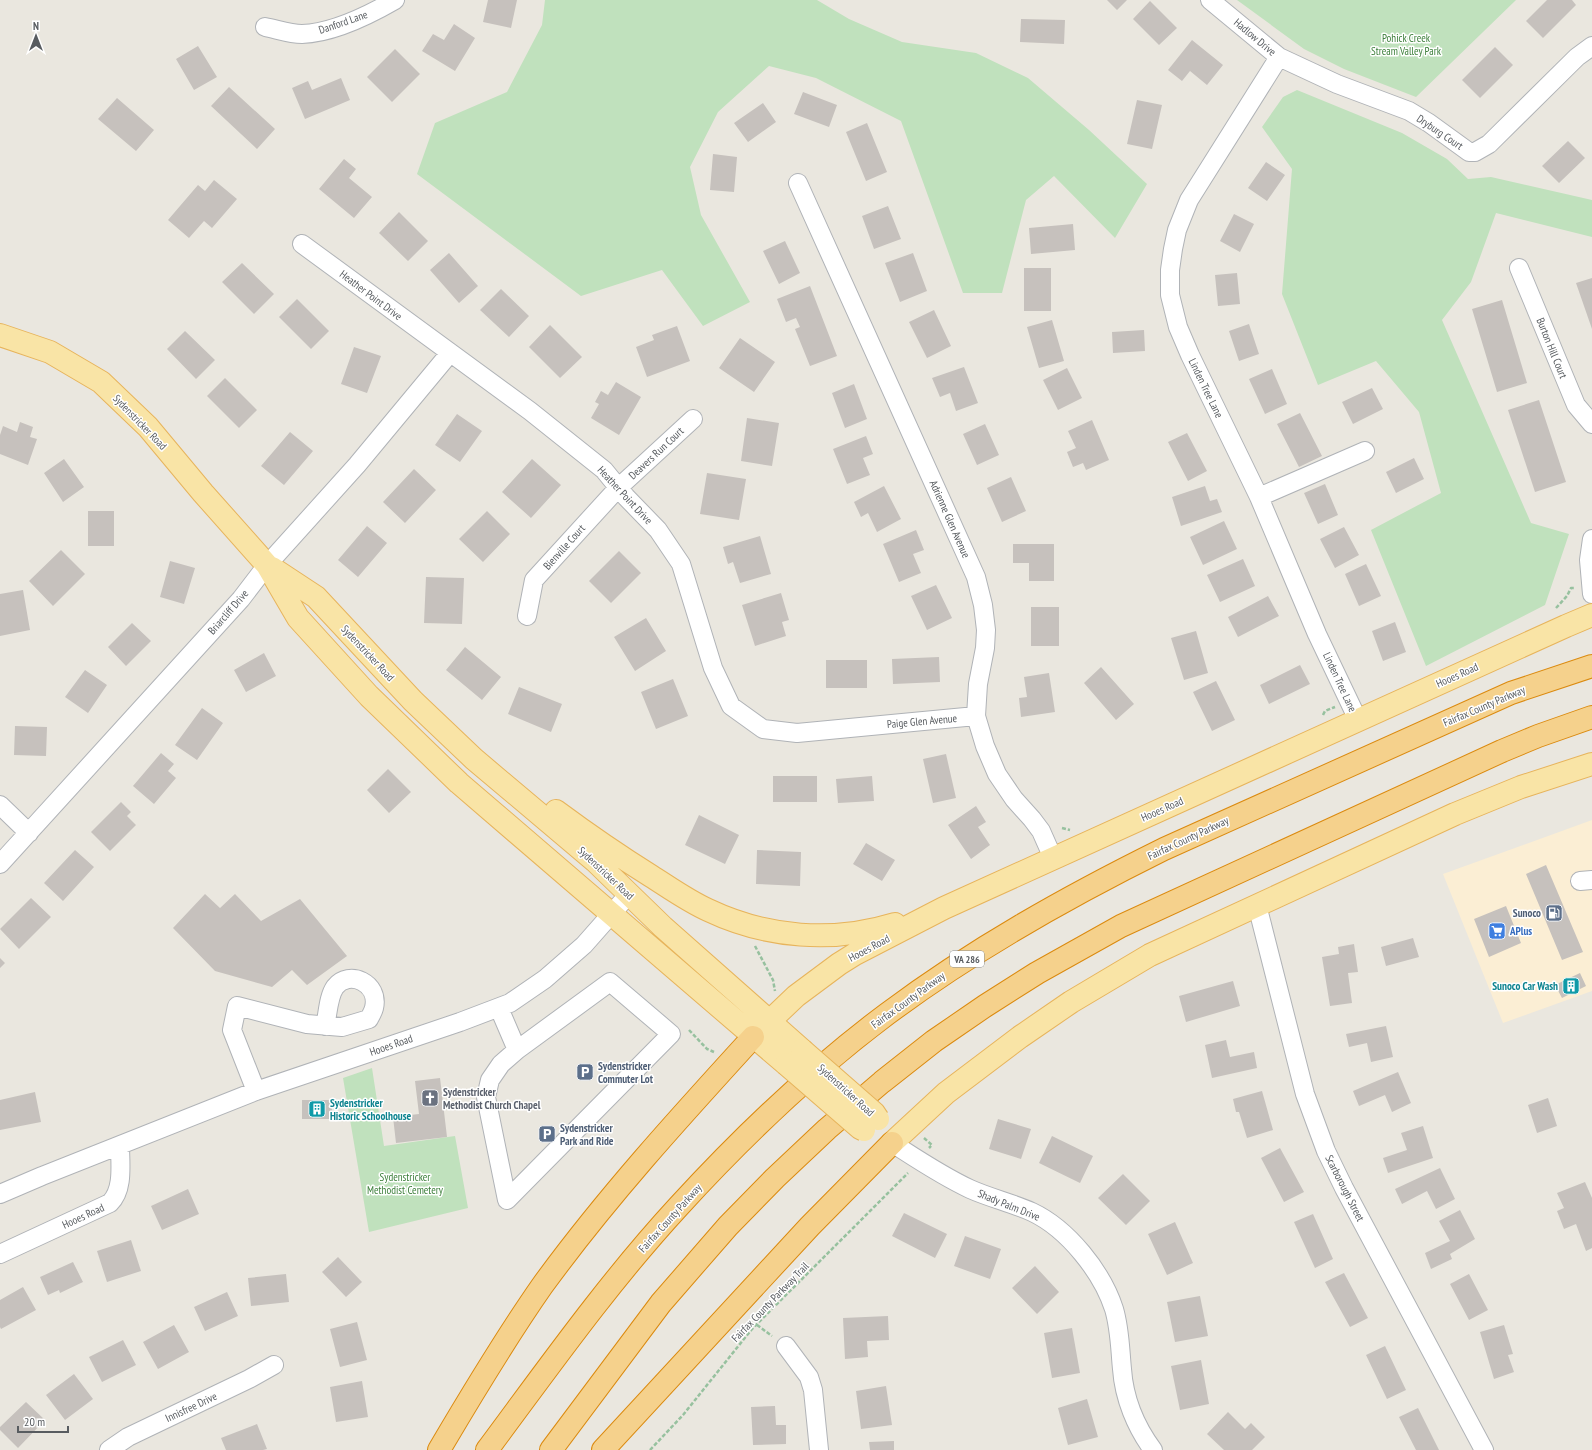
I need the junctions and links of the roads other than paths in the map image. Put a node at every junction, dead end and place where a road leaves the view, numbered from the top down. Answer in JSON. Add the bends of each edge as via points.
{"nodes":[{"id":1,"x":395,"y":0,"type":"edge"},
{"id":2,"x":1210,"y":0,"type":"edge"},
{"id":3,"x":265,"y":27,"type":"dead end"},
{"id":4,"x":1592,"y":46,"type":"edge"},
{"id":5,"x":1278,"y":58,"type":"junction"},
{"id":6,"x":1325,"y":79,"type":"joint"},
{"id":7,"x":798,"y":183,"type":"dead end"},
{"id":8,"x":302,"y":244,"type":"dead end"},
{"id":9,"x":1519,"y":268,"type":"dead end"},
{"id":10,"x":0,"y":335,"type":"edge"},
{"id":11,"x":450,"y":353,"type":"junction"},
{"id":12,"x":693,"y":419,"type":"dead end"},
{"id":13,"x":1592,"y":424,"type":"edge"},
{"id":14,"x":1365,"y":451,"type":"dead end"},
{"id":15,"x":618,"y":488,"type":"junction"},
{"id":16,"x":1260,"y":497,"type":"junction"},
{"id":17,"x":1592,"y":540,"type":"edge"},
{"id":18,"x":267,"y":565,"type":"junction"},
{"id":19,"x":1592,"y":594,"type":"edge"},
{"id":20,"x":1592,"y":615,"type":"edge"},
{"id":21,"x":527,"y":616,"type":"dead end"},
{"id":22,"x":1592,"y":666,"type":"edge"},
{"id":23,"x":976,"y":716,"type":"junction"},
{"id":24,"x":1592,"y":717,"type":"edge"},
{"id":25,"x":1358,"y":720,"type":"junction"},
{"id":26,"x":869,"y":726,"type":"joint"},
{"id":27,"x":474,"y":759,"type":"junction"},
{"id":28,"x":1592,"y":764,"type":"edge"},
{"id":29,"x":0,"y":805,"type":"edge"},
{"id":30,"x":29,"y":833,"type":"junction"},
{"id":31,"x":1053,"y":858,"type":"junction"},
{"id":32,"x":0,"y":864,"type":"edge"},
{"id":33,"x":629,"y":894,"type":"junction"},
{"id":34,"x":1257,"y":905,"type":"junction"},
{"id":35,"x":944,"y":908,"type":"junction"},
{"id":36,"x":612,"y":915,"type":"junction"},
{"id":37,"x":499,"y":1008,"type":"junction"},
{"id":38,"x":770,"y":1020,"type":"junction"},
{"id":39,"x":325,"y":1026,"type":"dead end"},
{"id":40,"x":753,"y":1037,"type":"junction"},
{"id":41,"x":517,"y":1050,"type":"junction"},
{"id":42,"x":256,"y":1091,"type":"junction"},
{"id":43,"x":871,"y":1125,"type":"junction"},
{"id":44,"x":892,"y":1143,"type":"junction"},
{"id":45,"x":120,"y":1145,"type":"junction"},
{"id":46,"x":0,"y":1194,"type":"edge"},
{"id":47,"x":0,"y":1254,"type":"edge"},
{"id":48,"x":786,"y":1346,"type":"dead end"},
{"id":49,"x":274,"y":1365,"type":"dead end"},
{"id":50,"x":109,"y":1450,"type":"edge"},
{"id":51,"x":439,"y":1450,"type":"edge"},
{"id":52,"x":488,"y":1450,"type":"edge"},
{"id":53,"x":551,"y":1450,"type":"edge"},
{"id":54,"x":604,"y":1450,"type":"edge"},
{"id":55,"x":819,"y":1450,"type":"edge"},
{"id":56,"x":1153,"y":1450,"type":"edge"},
{"id":57,"x":1484,"y":1450,"type":"edge"}],
"edges":[{"from":1,"to":3,"type":"street","name":"Danford Lane","via":[[379,10],[322,31],[301,34]]},
{"from":2,"to":5,"type":"street","name":"Hadlow Drive"},
{"from":4,"to":6,"type":"street","name":"Dryburg Court","via":[[1577,57],[1489,144],[1475,152],[1469,152],[1409,111]]},
{"from":5,"to":6,"type":"street","name":"Hadlow Drive"},
{"from":5,"to":16,"type":"street","name":"Linden Tree Lane","via":[[1189,200],[1177,230],[1170,270],[1170,295],[1178,327]]},
{"from":7,"to":23,"type":"street","name":"Adrienne Glen Avenue","via":[[976,577],[984,605],[986,630]]},
{"from":8,"to":11,"type":"street","name":"Heather Point Drive"},
{"from":9,"to":13,"type":"street","name":"Burton Hill Court","via":[[1576,405]]},
{"from":10,"to":18,"type":"main road","name":"Sydenstricker Road","via":[[50,352],[101,382],[148,427],[203,494]]},
{"from":11,"to":15,"type":"street","name":"Heather Point Drive","via":[[530,411],[604,470]]},
{"from":11,"to":18,"type":"street","name":"Briarcliff Drive","via":[[357,465]]},
{"from":12,"to":15,"type":"street","name":"Deavers Run Court"},
{"from":14,"to":16,"type":"street"},
{"from":15,"to":21,"type":"street","name":"Bienville Court","via":[[534,580]]},
{"from":15,"to":26,"type":"street","name":"Heather Point Drive","via":[[658,530],[681,564],[713,668],[731,706],[762,729],[797,733]]},
{"from":16,"to":25,"type":"street","name":"Linden Tree Lane","via":[[1317,634]]},
{"from":17,"to":19,"type":"street","via":[[1589,569]]},
{"from":18,"to":27,"type":"main road","name":"Sydenstricker Road","via":[[316,597],[413,700]]},
{"from":18,"to":30,"type":"street","name":"Briarcliff Drive","via":[[241,599]]},
{"from":18,"to":36,"type":"main road","name":"Sydenstricker Road","via":[[298,618],[375,702],[459,783]]},
{"from":20,"to":25,"type":"main road","name":"Hooes Road"},
{"from":22,"to":52,"type":"highway","name":"Fairfax County Parkway","number":"VA 286","via":[[1511,693],[1108,876],[980,950],[915,994],[859,1036],[795,1090],[676,1208],[590,1313]]},
{"from":23,"to":26,"type":"street","name":"Paige Glen Avenue"},
{"from":23,"to":31,"type":"street","name":"Adrienne Glen Avenue","via":[[997,774],[1041,831]]},
{"from":24,"to":53,"type":"highway","via":[[1502,751],[1152,910],[1064,957],[960,1023],[853,1106],[781,1172],[728,1226],[661,1303]]},
{"from":25,"to":31,"type":"main road","name":"Hooes Road"},
{"from":27,"to":33,"type":"main road","name":"Sydenstricker Road","via":[[595,860]]},
{"from":27,"to":35,"type":"main road","via":[[532,793],[607,847],[686,898],[744,925],[796,935],[841,935],[888,926]]},
{"from":28,"to":34,"type":"main road","via":[[1477,805]]},
{"from":29,"to":30,"type":"street"},
{"from":30,"to":32,"type":"street","name":"Briarcliff Drive"},
{"from":31,"to":35,"type":"main road","name":"Hooes Road"},
{"from":33,"to":36,"type":"street","name":"Hooes Road"},
{"from":33,"to":38,"type":"main road","name":"Sydenstricker Road"},
{"from":34,"to":44,"type":"main road","via":[[1150,955],[1071,1002],[946,1093]]},
{"from":34,"to":57,"type":"street","name":"Scarborough Street","via":[[1299,1072],[1326,1151]]},
{"from":35,"to":38,"type":"main road","name":"Hooes Road","via":[[839,964],[810,984]]},
{"from":36,"to":37,"type":"street","name":"Hooes Road","via":[[584,945],[545,979]]},
{"from":36,"to":40,"type":"main road","name":"Sydenstricker Road"},
{"from":37,"to":41,"type":"street"},
{"from":37,"to":42,"type":"street","name":"Hooes Road"},
{"from":38,"to":40,"type":"main road","name":"Hooes Road"},
{"from":38,"to":43,"type":"main road","name":"Sydenstricker Road","bridge":true,"via":[[874,1113]]},
{"from":39,"to":42,"type":"street","via":[[307,1024],[237,1006],[232,1030]]},
{"from":40,"to":43,"type":"main road","name":"Sydenstricker Road","bridge":true,"via":[[860,1128]]},
{"from":40,"to":51,"type":"highway","via":[[650,1151],[572,1246],[513,1328]]},
{"from":41,"to":41,"type":"street","via":[[501,1064],[490,1080],[486,1097],[507,1200],[671,1034],[610,982]]},
{"from":42,"to":45,"type":"street","name":"Hooes Road"},
{"from":43,"to":44,"type":"main road","name":"Sydenstricker Road"},
{"from":44,"to":54,"type":"highway","via":[[810,1226]]},
{"from":44,"to":56,"type":"street","name":"Shady Palm Drive","via":[[966,1187],[1043,1218],[1086,1258],[1103,1284],[1114,1310],[1127,1396],[1136,1420]]},
{"from":45,"to":46,"type":"street","name":"Hooes Road"},
{"from":45,"to":47,"type":"street","name":"Hooes Road","via":[[119,1186],[110,1204]]},
{"from":48,"to":55,"type":"street","via":[[809,1377],[813,1390]]},
{"from":49,"to":50,"type":"street","name":"Innisfree Drive","via":[[128,1437]]}]}
